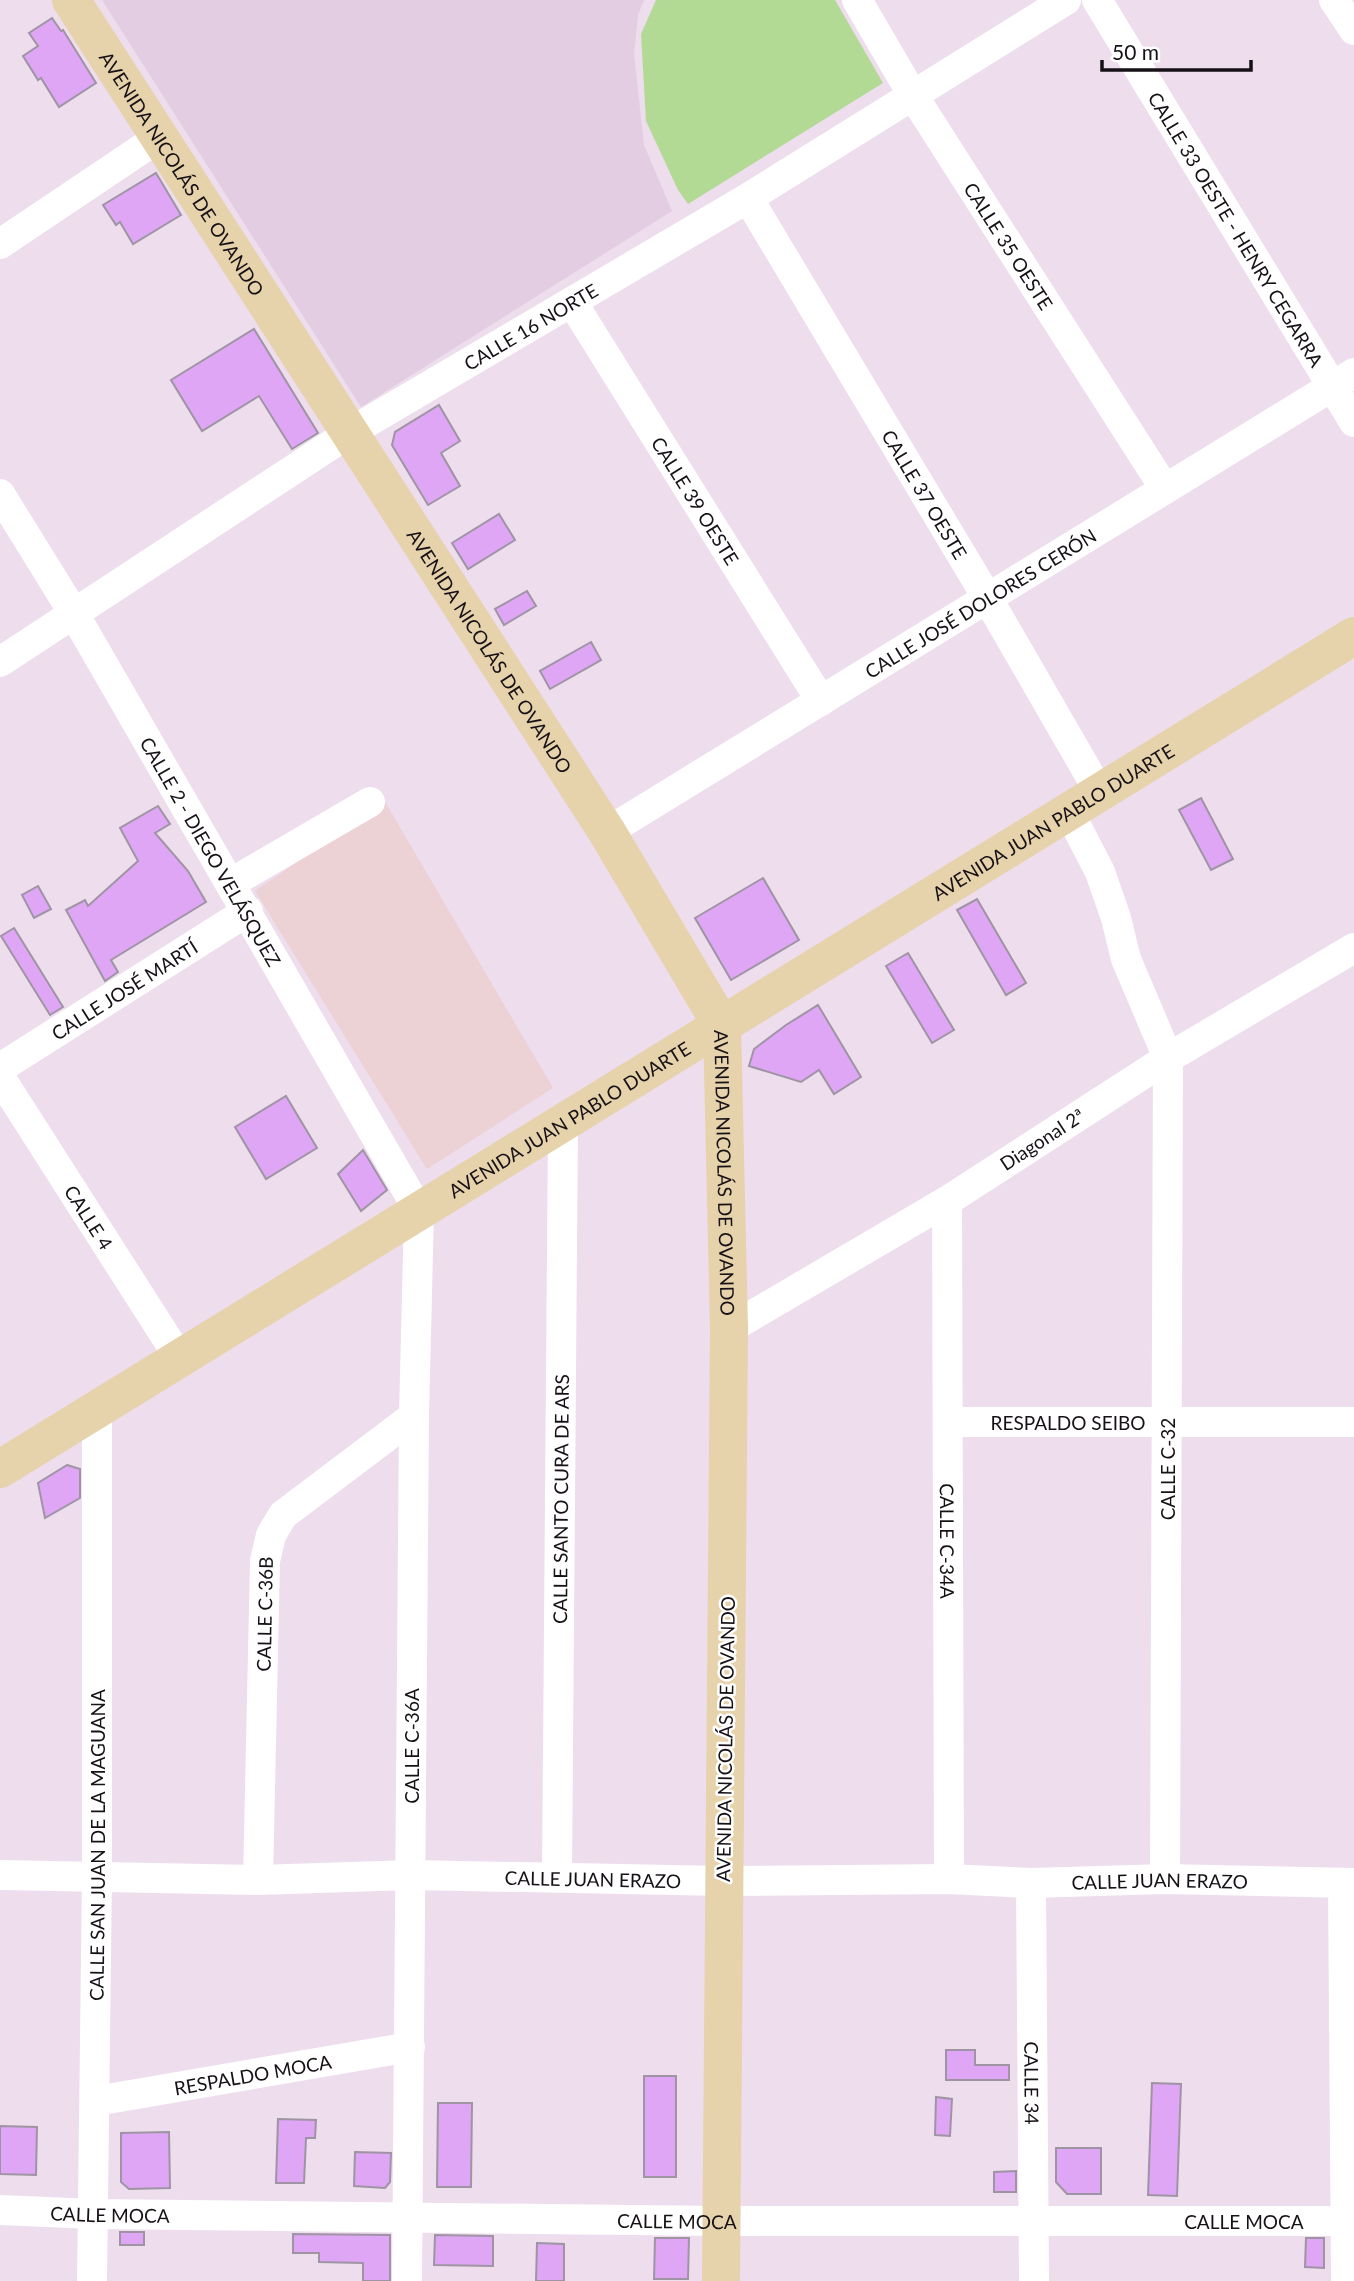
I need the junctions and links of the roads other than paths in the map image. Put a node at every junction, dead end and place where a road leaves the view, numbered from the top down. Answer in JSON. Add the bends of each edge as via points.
{"nodes":[{"id":1,"x":71,"y":0,"type":"edge"},
{"id":2,"x":857,"y":0,"type":"edge"},
{"id":3,"x":1066,"y":0,"type":"edge"},
{"id":4,"x":1097,"y":0,"type":"edge"},
{"id":5,"x":1335,"y":0,"type":"edge"},
{"id":6,"x":1354,"y":30,"type":"edge"},
{"id":7,"x":912,"y":94,"type":"junction"},
{"id":8,"x":161,"y":136,"type":"junction"},
{"id":9,"x":748,"y":198,"type":"junction"},
{"id":10,"x":0,"y":244,"type":"edge"},
{"id":11,"x":572,"y":302,"type":"junction"},
{"id":12,"x":1343,"y":380,"type":"edge"},
{"id":13,"x":1354,"y":422,"type":"edge"},
{"id":14,"x":349,"y":433,"type":"junction"},
{"id":15,"x":1165,"y":489,"type":"junction"},
{"id":16,"x":0,"y":494,"type":"edge"},
{"id":17,"x":988,"y":599,"type":"junction"},
{"id":18,"x":73,"y":612,"type":"junction"},
{"id":19,"x":1354,"y":636,"type":"edge"},
{"id":20,"x":0,"y":662,"type":"edge"},
{"id":21,"x":821,"y":701,"type":"junction"},
{"id":22,"x":370,"y":802,"type":"dead end"},
{"id":23,"x":1085,"y":802,"type":"junction"},
{"id":24,"x":607,"y":832,"type":"junction"},
{"id":25,"x":231,"y":883,"type":"junction"},
{"id":26,"x":248,"y":911,"type":"junction"},
{"id":27,"x":1354,"y":948,"type":"edge"},
{"id":28,"x":722,"y":1026,"type":"junction"},
{"id":29,"x":1168,"y":1058,"type":"junction"},
{"id":30,"x":0,"y":1069,"type":"edge"},
{"id":31,"x":0,"y":1077,"type":"edge"},
{"id":32,"x":563,"y":1123,"type":"junction"},
{"id":33,"x":947,"y":1201,"type":"junction"},
{"id":34,"x":419,"y":1211,"type":"junction"},
{"id":35,"x":729,"y":1329,"type":"junction"},
{"id":36,"x":180,"y":1359,"type":"junction"},
{"id":37,"x":97,"y":1409,"type":"junction"},
{"id":38,"x":414,"y":1416,"type":"junction"},
{"id":39,"x":1168,"y":1421,"type":"junction"},
{"id":40,"x":949,"y":1422,"type":"junction"},
{"id":41,"x":1354,"y":1422,"type":"edge"},
{"id":42,"x":0,"y":1469,"type":"edge"},
{"id":43,"x":0,"y":1875,"type":"edge"},
{"id":44,"x":411,"y":1875,"type":"junction"},
{"id":45,"x":97,"y":1876,"type":"junction"},
{"id":46,"x":557,"y":1877,"type":"junction"},
{"id":47,"x":949,"y":1879,"type":"junction"},
{"id":48,"x":1165,"y":1879,"type":"junction"},
{"id":49,"x":258,"y":1880,"type":"junction"},
{"id":50,"x":723,"y":1881,"type":"junction"},
{"id":51,"x":1031,"y":1883,"type":"junction"},
{"id":52,"x":1348,"y":1883,"type":"edge"},
{"id":53,"x":410,"y":2047,"type":"junction"},
{"id":54,"x":96,"y":2101,"type":"junction"},
{"id":55,"x":0,"y":2210,"type":"edge"},
{"id":56,"x":93,"y":2214,"type":"junction"},
{"id":57,"x":406,"y":2216,"type":"junction"},
{"id":58,"x":1034,"y":2220,"type":"junction"},
{"id":59,"x":721,"y":2221,"type":"junction"},
{"id":60,"x":1350,"y":2221,"type":"edge"},
{"id":61,"x":92,"y":2281,"type":"edge"},
{"id":62,"x":407,"y":2281,"type":"edge"},
{"id":63,"x":721,"y":2281,"type":"edge"},
{"id":64,"x":1034,"y":2281,"type":"edge"},
{"id":65,"x":1346,"y":2281,"type":"edge"}],
"edges":[{"from":1,"to":8,"type":"main road","name":"AVENIDA NICOLÁS DE OVANDO"},
{"from":2,"to":7,"type":"street","name":"CALLE 35 OESTE"},
{"from":3,"to":7,"type":"street","name":"CALLE 16 NORTE"},
{"from":4,"to":12,"type":"street","name":"CALLE 33 OESTE - HENRY CEGARRA"},
{"from":5,"to":6,"type":"street"},
{"from":7,"to":9,"type":"street","name":"CALLE 16 NORTE"},
{"from":7,"to":15,"type":"street","name":"CALLE 35 OESTE"},
{"from":8,"to":10,"type":"street"},
{"from":8,"to":14,"type":"main road","name":"AVENIDA NICOLÁS DE OVANDO"},
{"from":9,"to":11,"type":"street","name":"CALLE 16 NORTE"},
{"from":9,"to":17,"type":"street","name":"CALLE 37 OESTE"},
{"from":11,"to":14,"type":"street","name":"CALLE 16 NORTE"},
{"from":11,"to":21,"type":"street","name":"CALLE 39 OESTE"},
{"from":12,"to":13,"type":"street","name":"CALLE 33 OESTE - HENRY CEGARRA"},
{"from":12,"to":15,"type":"street","name":"CALLE JOSÉ DOLORES CERÓN"},
{"from":14,"to":18,"type":"street","name":"CALLE 16 NORTE"},
{"from":14,"to":24,"type":"main road","name":"AVENIDA NICOLÁS DE OVANDO"},
{"from":15,"to":17,"type":"street","name":"CALLE JOSÉ DOLORES CERÓN"},
{"from":16,"to":18,"type":"street","name":"CALLE 2 - DIEGO VELÁSQUEZ"},
{"from":17,"to":21,"type":"street","name":"CALLE JOSÉ DOLORES CERÓN"},
{"from":17,"to":23,"type":"street","name":"CALLE 37 OESTE"},
{"from":18,"to":20,"type":"street","name":"CALLE 16 NORTE"},
{"from":18,"to":25,"type":"street","name":"CALLE 2 - DIEGO VELÁSQUEZ"},
{"from":19,"to":23,"type":"main road","name":"AVENIDA JUAN PABLO DUARTE"},
{"from":21,"to":24,"type":"street","name":"CALLE JOSÉ DOLORES CERÓN"},
{"from":22,"to":25,"type":"street"},
{"from":23,"to":28,"type":"main road","name":"AVENIDA JUAN PABLO DUARTE"},
{"from":23,"to":29,"type":"street","name":"CALLE 37 OESTE","via":[[1126,959]]},
{"from":24,"to":28,"type":"main road","name":"AVENIDA NICOLÁS DE OVANDO"},
{"from":25,"to":26,"type":"street","name":"CALLE 2 - DIEGO VELÁSQUEZ"},
{"from":26,"to":30,"type":"street","name":"CALLE JOSÉ MARTÍ"},
{"from":26,"to":34,"type":"street","name":"CALLE 2 - DIEGO VELÁSQUEZ"},
{"from":27,"to":29,"type":"street","name":"Diagonal 2ª"},
{"from":28,"to":32,"type":"main road","name":"AVENIDA JUAN PABLO DUARTE"},
{"from":28,"to":35,"type":"main road","name":"AVENIDA NICOLÁS DE OVANDO"},
{"from":29,"to":33,"type":"street","name":"Diagonal 2ª"},
{"from":29,"to":39,"type":"street","name":"CALLE C-32"},
{"from":31,"to":36,"type":"street","name":"CALLE 4"},
{"from":32,"to":34,"type":"main road","name":"AVENIDA JUAN PABLO DUARTE"},
{"from":32,"to":46,"type":"street","name":"CALLE SANTO CURA DE ARS"},
{"from":33,"to":35,"type":"street","name":"Diagonal 2ª"},
{"from":33,"to":40,"type":"street","name":"CALLE C-34A"},
{"from":34,"to":36,"type":"main road","name":"AVENIDA JUAN PABLO DUARTE"},
{"from":34,"to":38,"type":"street","name":"CALLE C-36A"},
{"from":35,"to":50,"type":"main road","name":"AVENIDA NICOLÁS DE OVANDO"},
{"from":36,"to":37,"type":"main road","name":"AVENIDA JUAN PABLO DUARTE"},
{"from":37,"to":42,"type":"main road","name":"AVENIDA JUAN PABLO DUARTE"},
{"from":37,"to":45,"type":"street","name":"CALLE SAN JUAN DE LA MAGUANA"},
{"from":38,"to":44,"type":"street","name":"CALLE C-36A"},
{"from":38,"to":49,"type":"street","name":"CALLE C-36B","via":[[283,1515],[271,1535],[265,1561]]},
{"from":39,"to":40,"type":"street","name":"RESPALDO SEIBO"},
{"from":39,"to":41,"type":"street","name":"RESPALDO SEIBO"},
{"from":39,"to":48,"type":"street","name":"CALLE C-32"},
{"from":40,"to":47,"type":"street","name":"CALLE C-34A"},
{"from":43,"to":45,"type":"street","name":"CALLE JUAN ERAZO"},
{"from":44,"to":46,"type":"street","name":"CALLE JUAN ERAZO"},
{"from":44,"to":49,"type":"street","name":"CALLE JUAN ERAZO"},
{"from":44,"to":53,"type":"street","name":"CALLE C-36A"},
{"from":45,"to":49,"type":"street","name":"CALLE JUAN ERAZO"},
{"from":45,"to":54,"type":"street","name":"CALLE SAN JUAN DE LA MAGUANA"},
{"from":46,"to":50,"type":"street","name":"CALLE JUAN ERAZO"},
{"from":47,"to":50,"type":"street","name":"CALLE JUAN ERAZO"},
{"from":47,"to":51,"type":"street","name":"CALLE JUAN ERAZO"},
{"from":48,"to":51,"type":"street","name":"CALLE JUAN ERAZO"},
{"from":48,"to":52,"type":"street","name":"CALLE JUAN ERAZO"},
{"from":50,"to":59,"type":"main road","name":"AVENIDA NICOLÁS DE OVANDO"},
{"from":51,"to":58,"type":"street","name":"CALLE 34"},
{"from":52,"to":60,"type":"street"},
{"from":53,"to":54,"type":"street","name":"RESPALDO MOCA"},
{"from":53,"to":57,"type":"street","name":"CALLE C-36A"},
{"from":54,"to":56,"type":"street","name":"CALLE SAN JUAN DE LA MAGUANA"},
{"from":55,"to":56,"type":"street","name":"CALLE MOCA"},
{"from":56,"to":57,"type":"street","name":"CALLE MOCA"},
{"from":56,"to":61,"type":"street","name":"CALLE SAN JUAN DE LA MAGUANA"},
{"from":57,"to":59,"type":"street","name":"CALLE MOCA"},
{"from":57,"to":62,"type":"street","name":"CALLE C-36A"},
{"from":58,"to":59,"type":"street","name":"CALLE MOCA"},
{"from":58,"to":60,"type":"street","name":"CALLE MOCA"},
{"from":58,"to":64,"type":"street","name":"CALLE 34"},
{"from":59,"to":63,"type":"main road","name":"AVENIDA NICOLÁS DE OVANDO"},
{"from":60,"to":65,"type":"street"}]}
